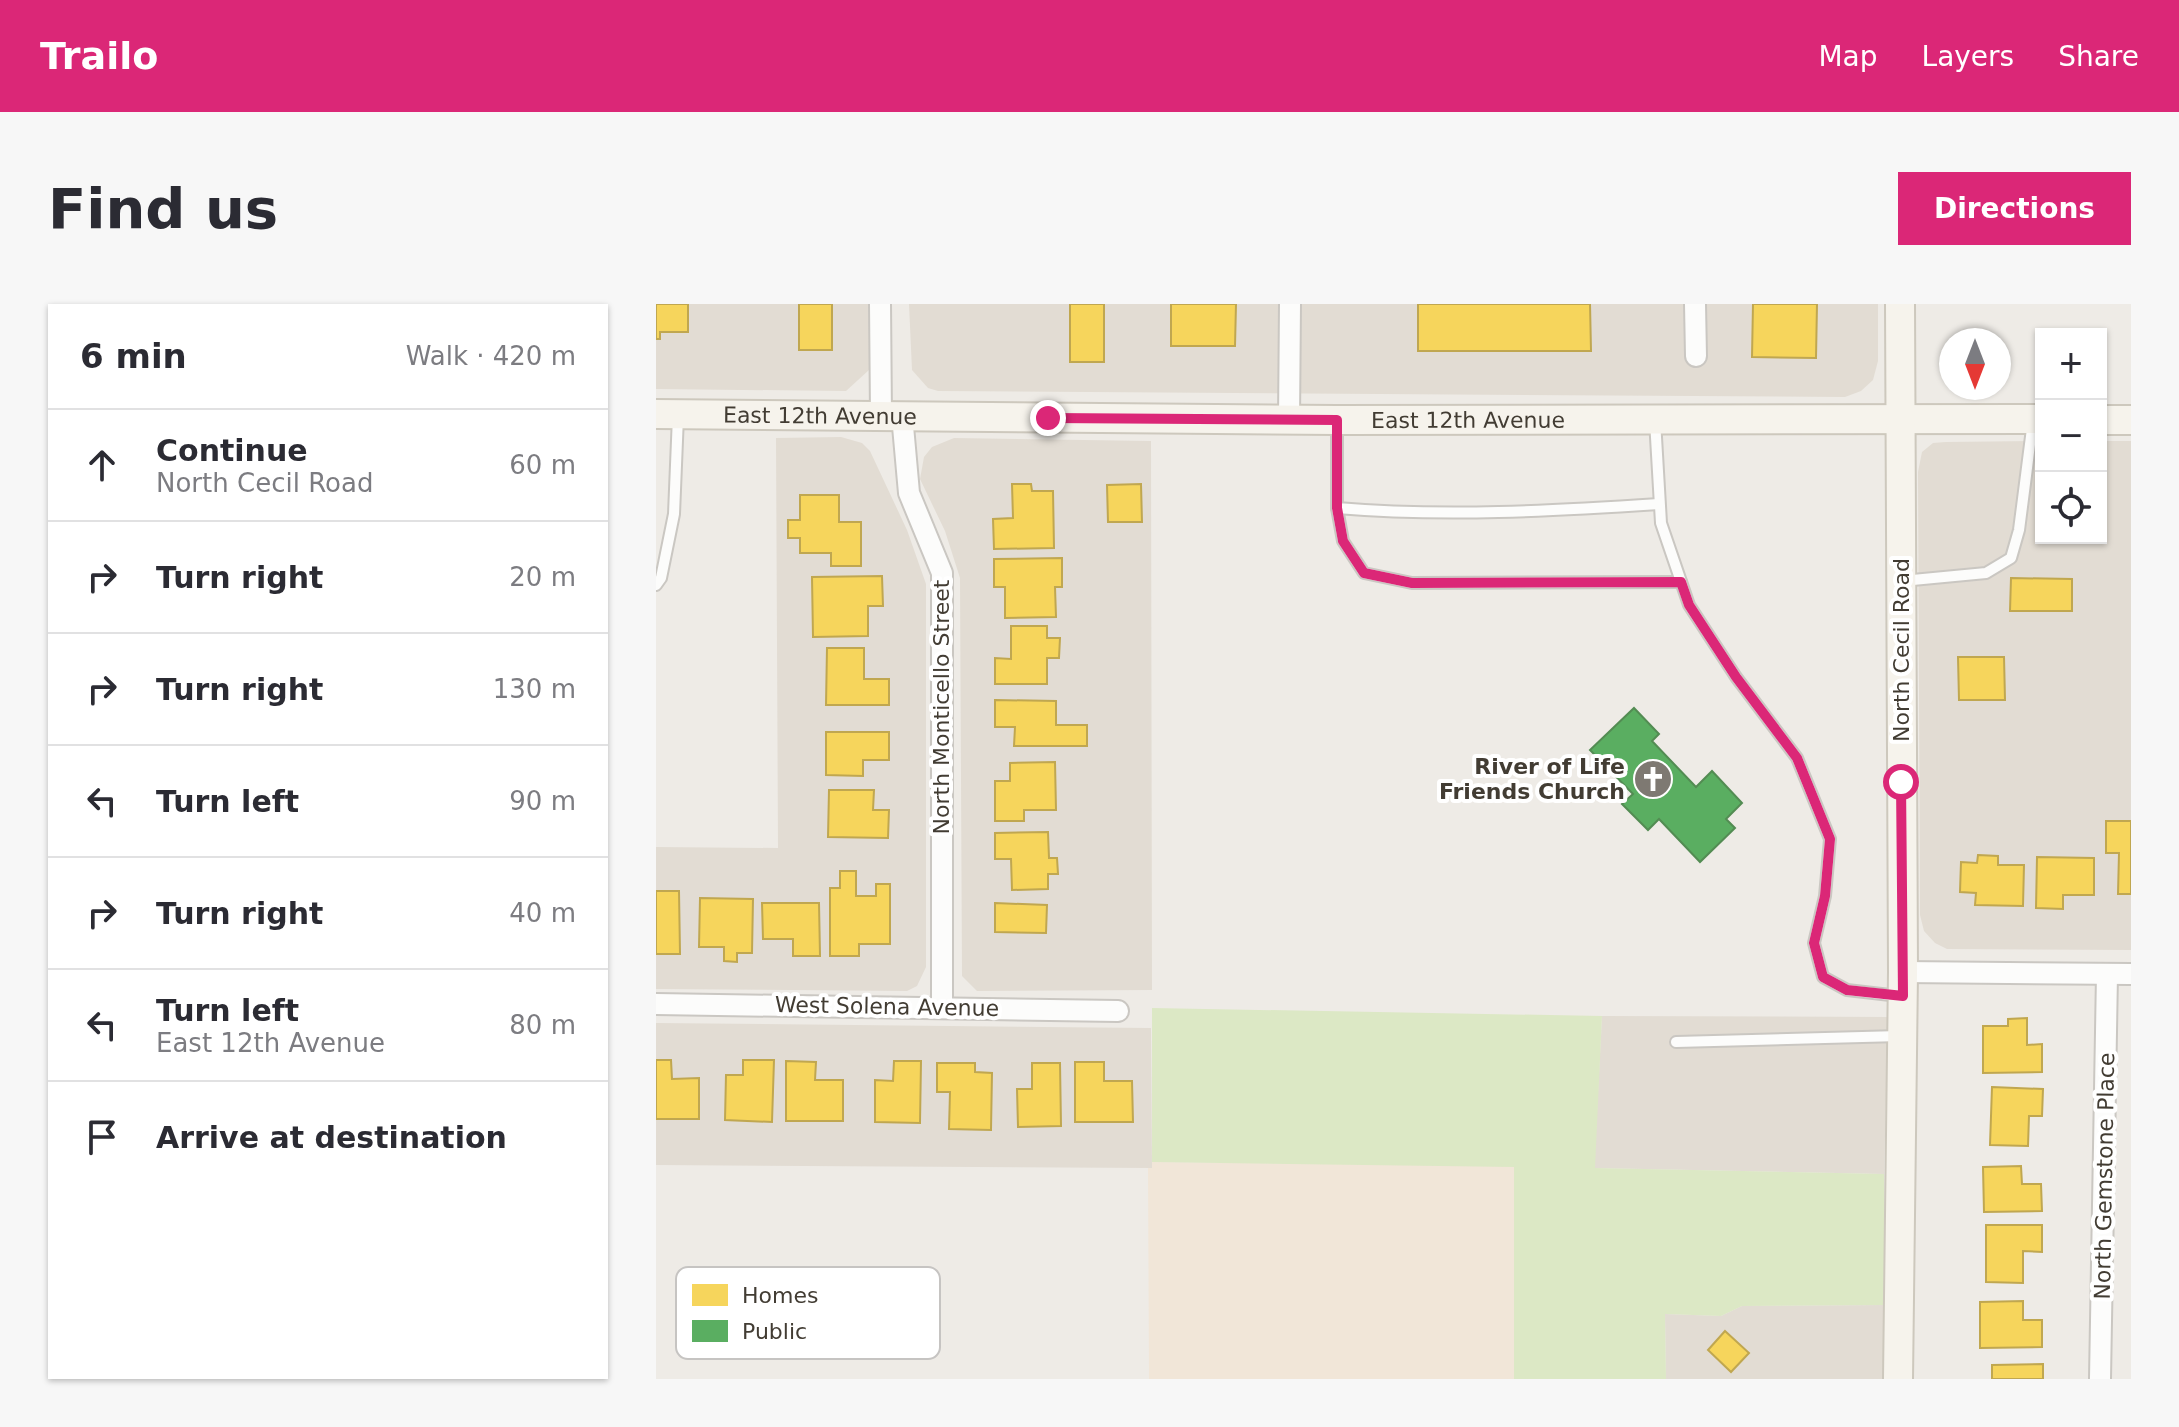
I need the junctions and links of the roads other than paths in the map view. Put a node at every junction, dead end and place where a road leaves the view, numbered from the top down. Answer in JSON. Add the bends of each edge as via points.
{"nodes":[{"id":1,"x":880,"y":304,"type":"edge"},
{"id":2,"x":1290,"y":304,"type":"edge"},
{"id":3,"x":1695,"y":304,"type":"edge"},
{"id":4,"x":1900,"y":304,"type":"edge"},
{"id":5,"x":1696,"y":356,"type":"dead end"},
{"id":6,"x":667,"y":414,"type":"edge"},
{"id":7,"x":891,"y":415,"type":"junction"},
{"id":8,"x":1655,"y":418,"type":"junction"},
{"id":9,"x":1900,"y":418,"type":"junction"},
{"id":10,"x":2035,"y":419,"type":"edge"},
{"id":11,"x":1289,"y":420,"type":"junction"},
{"id":12,"x":1337,"y":420,"type":"junction"},
{"id":13,"x":2107,"y":420,"type":"edge"},
{"id":14,"x":2131,"y":420,"type":"edge"},
{"id":15,"x":2035,"y":431,"type":"edge"},
{"id":16,"x":1659,"y":504,"type":"junction"},
{"id":17,"x":1337,"y":508,"type":"junction"},
{"id":18,"x":1901,"y":581,"type":"junction"},
{"id":19,"x":1681,"y":582,"type":"junction"},
{"id":20,"x":656,"y":585,"type":"edge"},
{"id":21,"x":2107,"y":974,"type":"junction"},
{"id":22,"x":2131,"y":974,"type":"edge"},
{"id":23,"x":1903,"y":984,"type":"junction"},
{"id":24,"x":656,"y":1004,"type":"edge"},
{"id":25,"x":942,"y":1006,"type":"junction"},
{"id":26,"x":1118,"y":1011,"type":"dead end"},
{"id":27,"x":1902,"y":1036,"type":"junction"},
{"id":28,"x":1676,"y":1042,"type":"dead end"},
{"id":29,"x":1898,"y":1379,"type":"edge"},
{"id":30,"x":2100,"y":1379,"type":"edge"}],
"edges":[{"from":1,"to":7,"type":"street","name":"North Monticello Street"},
{"from":2,"to":11,"type":"street"},
{"from":3,"to":5,"type":"street"},
{"from":4,"to":9,"type":"street","name":"North Cecil Road"},
{"from":6,"to":7,"type":"street","name":"East 12th Avenue"},
{"from":6,"to":20,"type":"lane","via":[[674,514]]},
{"from":7,"to":11,"type":"street","name":"East 12th Avenue"},
{"from":7,"to":25,"type":"street","name":"North Monticello Street","via":[[909,493],[942,573]]},
{"from":8,"to":9,"type":"street","name":"East 12th Avenue"},
{"from":8,"to":12,"type":"street","name":"East 12th Avenue"},
{"from":8,"to":16,"type":"lane"},
{"from":9,"to":10,"type":"street","name":"East 12th Avenue"},
{"from":9,"to":18,"type":"street","name":"North Cecil Road"},
{"from":11,"to":12,"type":"street","name":"East 12th Avenue"},
{"from":12,"to":17,"type":"lane"},
{"from":13,"to":14,"type":"street"},
{"from":15,"to":18,"type":"lane","via":[[2011,558],[1986,573]]},
{"from":16,"to":17,"type":"lane","via":[[1527,512]]},
{"from":16,"to":19,"type":"lane"},
{"from":17,"to":19,"type":"lane","via":[[1343,541],[1364,573],[1412,583]]},
{"from":18,"to":23,"type":"street","name":"North Cecil Road"},
{"from":19,"to":23,"type":"lane","via":[[1689,605],[1736,677],[1797,758],[1830,839],[1814,943],[1823,977],[1847,990]]},
{"from":21,"to":22,"type":"street"},
{"from":21,"to":23,"type":"street"},
{"from":21,"to":30,"type":"street","name":"North Gemstone Place"},
{"from":23,"to":27,"type":"street","name":"North Cecil Road"},
{"from":24,"to":25,"type":"street","name":"West Solena Avenue"},
{"from":25,"to":26,"type":"street","name":"West Solena Avenue"},
{"from":27,"to":28,"type":"lane"},
{"from":27,"to":29,"type":"street","name":"North Cecil Road"}]}
